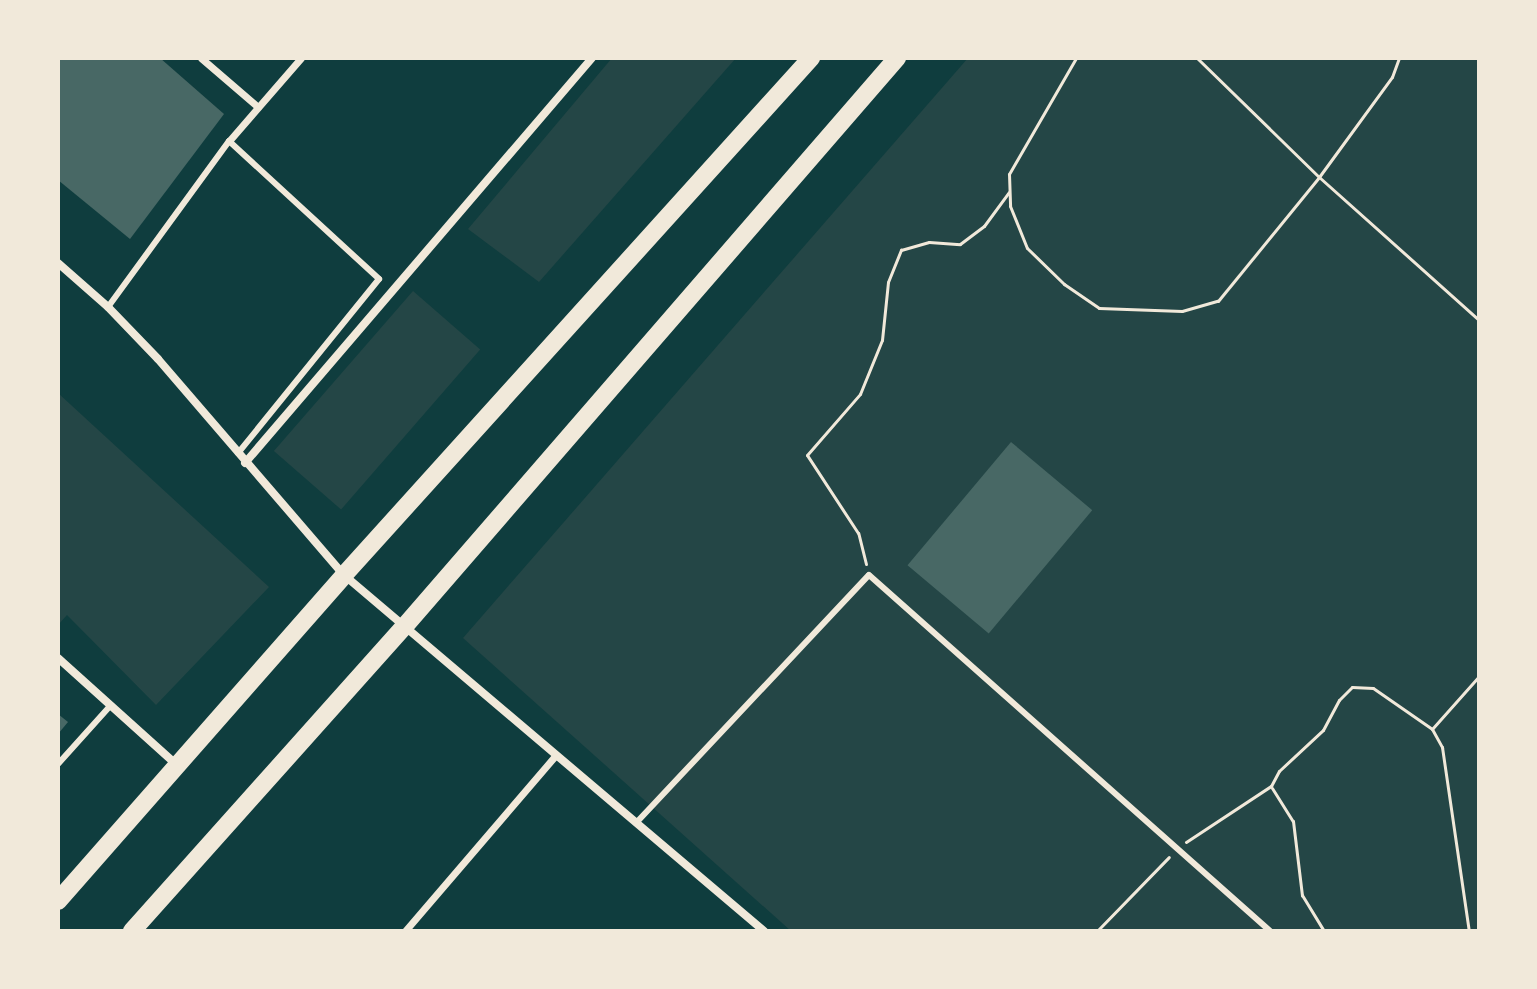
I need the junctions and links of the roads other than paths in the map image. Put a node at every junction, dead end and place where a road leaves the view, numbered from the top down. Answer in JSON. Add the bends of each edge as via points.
{"nodes":[{"id":1,"x":201,"y":58,"type":"edge"},
{"id":2,"x":301,"y":58,"type":"edge"},
{"id":3,"x":592,"y":58,"type":"edge"},
{"id":4,"x":811,"y":58,"type":"edge"},
{"id":5,"x":897,"y":58,"type":"edge"},
{"id":6,"x":258,"y":107,"type":"junction"},
{"id":7,"x":229,"y":141,"type":"junction"},
{"id":8,"x":58,"y":263,"type":"edge"},
{"id":9,"x":108,"y":307,"type":"junction"},
{"id":10,"x":238,"y":453,"type":"junction"},
{"id":11,"x":245,"y":463,"type":"junction"},
{"id":12,"x":344,"y":575,"type":"junction"},
{"id":13,"x":404,"y":627,"type":"junction"},
{"id":14,"x":58,"y":658,"type":"edge"},
{"id":15,"x":111,"y":705,"type":"junction"},
{"id":16,"x":556,"y":755,"type":"junction"},
{"id":17,"x":58,"y":764,"type":"edge"},
{"id":18,"x":178,"y":765,"type":"junction"},
{"id":19,"x":636,"y":823,"type":"junction"},
{"id":20,"x":58,"y":901,"type":"edge"},
{"id":21,"x":132,"y":931,"type":"edge"},
{"id":22,"x":405,"y":931,"type":"edge"},
{"id":23,"x":764,"y":931,"type":"edge"},
{"id":24,"x":1270,"y":931,"type":"edge"}],
"edges":[{"from":1,"to":6,"type":"street"},
{"from":2,"to":6,"type":"street"},
{"from":3,"to":11,"type":"street"},
{"from":4,"to":12,"type":"highway"},
{"from":5,"to":13,"type":"highway"},
{"from":6,"to":7,"type":"street"},
{"from":7,"to":9,"type":"lane"},
{"from":7,"to":10,"type":"lane","via":[[379,279]]},
{"from":8,"to":9,"type":"street"},
{"from":9,"to":10,"type":"street"},
{"from":10,"to":11,"type":"street"},
{"from":11,"to":12,"type":"street"},
{"from":12,"to":13,"type":"street"},
{"from":12,"to":18,"type":"highway"},
{"from":13,"to":16,"type":"street"},
{"from":13,"to":21,"type":"highway"},
{"from":14,"to":15,"type":"street"},
{"from":15,"to":17,"type":"lane"},
{"from":15,"to":18,"type":"street"},
{"from":16,"to":19,"type":"street"},
{"from":16,"to":22,"type":"street"},
{"from":18,"to":20,"type":"highway"},
{"from":19,"to":23,"type":"street"},
{"from":19,"to":24,"type":"lane","via":[[869,575]]}]}
